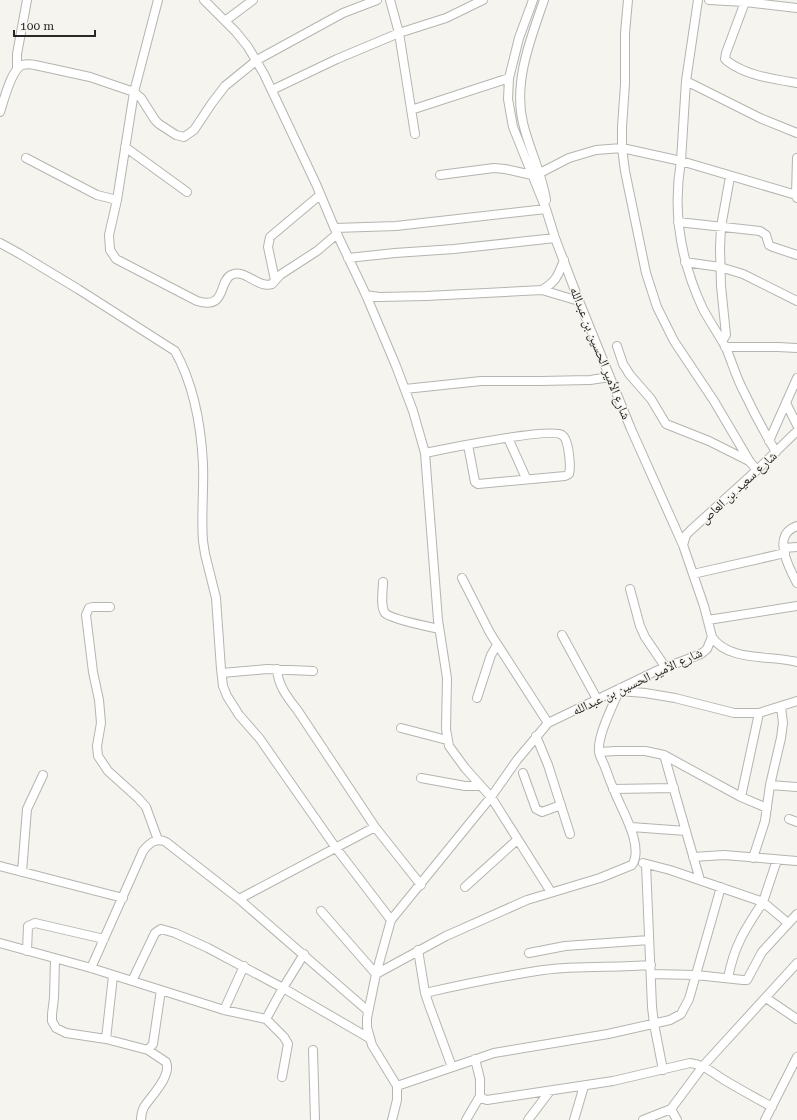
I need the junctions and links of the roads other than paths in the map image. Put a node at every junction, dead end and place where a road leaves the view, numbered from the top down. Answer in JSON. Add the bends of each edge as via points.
{"nodes":[{"id":1,"x":27,"y":0,"type":"edge"},
{"id":2,"x":158,"y":0,"type":"edge"},
{"id":3,"x":204,"y":0,"type":"edge"},
{"id":4,"x":253,"y":0,"type":"edge"},
{"id":5,"x":377,"y":0,"type":"edge"},
{"id":6,"x":390,"y":0,"type":"edge"},
{"id":7,"x":481,"y":0,"type":"edge"},
{"id":8,"x":533,"y":0,"type":"edge"},
{"id":9,"x":544,"y":0,"type":"edge"},
{"id":10,"x":628,"y":0,"type":"edge"},
{"id":11,"x":698,"y":0,"type":"edge"},
{"id":12,"x":709,"y":0,"type":"edge"},
{"id":13,"x":745,"y":2,"type":"junction"},
{"id":14,"x":797,"y":8,"type":"edge"},
{"id":15,"x":225,"y":21,"type":"junction"},
{"id":16,"x":399,"y":33,"type":"junction"},
{"id":17,"x":257,"y":60,"type":"junction"},
{"id":18,"x":17,"y":69,"type":"junction"},
{"id":19,"x":509,"y":78,"type":"junction"},
{"id":20,"x":686,"y":81,"type":"junction"},
{"id":21,"x":797,"y":83,"type":"edge"},
{"id":22,"x":272,"y":90,"type":"junction"},
{"id":23,"x":134,"y":92,"type":"junction"},
{"id":24,"x":411,"y":110,"type":"junction"},
{"id":25,"x":0,"y":112,"type":"edge"},
{"id":26,"x":797,"y":133,"type":"edge"},
{"id":27,"x":415,"y":134,"type":"dead end"},
{"id":28,"x":125,"y":147,"type":"junction"},
{"id":29,"x":622,"y":148,"type":"junction"},
{"id":30,"x":26,"y":158,"type":"dead end"},
{"id":31,"x":797,"y":158,"type":"edge"},
{"id":32,"x":681,"y":161,"type":"junction"},
{"id":33,"x":536,"y":174,"type":"junction"},
{"id":34,"x":440,"y":175,"type":"dead end"},
{"id":35,"x":730,"y":177,"type":"junction"},
{"id":36,"x":187,"y":192,"type":"dead end"},
{"id":37,"x":320,"y":195,"type":"junction"},
{"id":38,"x":796,"y":197,"type":"edge"},
{"id":39,"x":117,"y":200,"type":"junction"},
{"id":40,"x":546,"y":209,"type":"junction"},
{"id":41,"x":678,"y":222,"type":"junction"},
{"id":42,"x":721,"y":227,"type":"junction"},
{"id":43,"x":336,"y":231,"type":"junction"},
{"id":44,"x":555,"y":238,"type":"junction"},
{"id":45,"x":0,"y":243,"type":"edge"},
{"id":46,"x":797,"y":255,"type":"edge"},
{"id":47,"x":348,"y":258,"type":"junction"},
{"id":48,"x":564,"y":260,"type":"junction"},
{"id":49,"x":685,"y":262,"type":"junction"},
{"id":50,"x":720,"y":267,"type":"junction"},
{"id":51,"x":275,"y":280,"type":"junction"},
{"id":52,"x":542,"y":290,"type":"junction"},
{"id":53,"x":366,"y":295,"type":"junction"},
{"id":54,"x":579,"y":301,"type":"junction"},
{"id":55,"x":797,"y":301,"type":"edge"},
{"id":56,"x":723,"y":344,"type":"junction"},
{"id":57,"x":617,"y":346,"type":"dead end"},
{"id":58,"x":797,"y":348,"type":"edge"},
{"id":59,"x":610,"y":377,"type":"junction"},
{"id":60,"x":797,"y":378,"type":"edge"},
{"id":61,"x":405,"y":389,"type":"junction"},
{"id":62,"x":786,"y":403,"type":"junction"},
{"id":63,"x":797,"y":424,"type":"edge"},
{"id":64,"x":797,"y":431,"type":"edge"},
{"id":65,"x":508,"y":438,"type":"junction"},
{"id":66,"x":769,"y":441,"type":"junction"},
{"id":67,"x":468,"y":445,"type":"junction"},
{"id":68,"x":776,"y":452,"type":"junction"},
{"id":69,"x":425,"y":453,"type":"junction"},
{"id":70,"x":750,"y":462,"type":"junction"},
{"id":71,"x":757,"y":470,"type":"junction"},
{"id":72,"x":526,"y":478,"type":"junction"},
{"id":73,"x":797,"y":526,"type":"edge"},
{"id":74,"x":683,"y":545,"type":"junction"},
{"id":75,"x":797,"y":547,"type":"edge"},
{"id":76,"x":784,"y":551,"type":"junction"},
{"id":77,"x":794,"y":572,"type":"edge"},
{"id":78,"x":693,"y":574,"type":"junction"},
{"id":79,"x":462,"y":578,"type":"dead end"},
{"id":80,"x":383,"y":582,"type":"dead end"},
{"id":81,"x":797,"y":583,"type":"edge"},
{"id":82,"x":630,"y":589,"type":"dead end"},
{"id":83,"x":797,"y":606,"type":"edge"},
{"id":84,"x":110,"y":607,"type":"dead end"},
{"id":85,"x":708,"y":620,"type":"junction"},
{"id":86,"x":439,"y":629,"type":"junction"},
{"id":87,"x":562,"y":634,"type":"dead end"},
{"id":88,"x":712,"y":637,"type":"junction"},
{"id":89,"x":497,"y":645,"type":"junction"},
{"id":90,"x":797,"y":662,"type":"edge"},
{"id":91,"x":666,"y":668,"type":"junction"},
{"id":92,"x":277,"y":670,"type":"junction"},
{"id":93,"x":313,"y":671,"type":"dead end"},
{"id":94,"x":222,"y":673,"type":"junction"},
{"id":95,"x":619,"y":690,"type":"junction"},
{"id":96,"x":477,"y":698,"type":"dead end"},
{"id":97,"x":597,"y":699,"type":"junction"},
{"id":98,"x":797,"y":702,"type":"edge"},
{"id":99,"x":781,"y":707,"type":"junction"},
{"id":100,"x":759,"y":713,"type":"junction"},
{"id":101,"x":548,"y":723,"type":"junction"},
{"id":102,"x":401,"y":728,"type":"dead end"},
{"id":103,"x":536,"y":736,"type":"junction"},
{"id":104,"x":447,"y":740,"type":"junction"},
{"id":105,"x":599,"y":752,"type":"junction"},
{"id":106,"x":664,"y":755,"type":"junction"},
{"id":107,"x":523,"y":773,"type":"dead end"},
{"id":108,"x":43,"y":775,"type":"dead end"},
{"id":109,"x":421,"y":778,"type":"dead end"},
{"id":110,"x":770,"y":785,"type":"junction"},
{"id":111,"x":481,"y":786,"type":"junction"},
{"id":112,"x":797,"y":787,"type":"edge"},
{"id":113,"x":674,"y":788,"type":"junction"},
{"id":114,"x":613,"y":789,"type":"junction"},
{"id":115,"x":491,"y":797,"type":"junction"},
{"id":116,"x":741,"y":798,"type":"junction"},
{"id":117,"x":561,"y":805,"type":"junction"},
{"id":118,"x":767,"y":808,"type":"junction"},
{"id":119,"x":376,"y":827,"type":"junction"},
{"id":120,"x":631,"y":827,"type":"junction"},
{"id":121,"x":686,"y":831,"type":"junction"},
{"id":122,"x":570,"y":834,"type":"dead end"},
{"id":123,"x":158,"y":840,"type":"junction"},
{"id":124,"x":517,"y":840,"type":"junction"},
{"id":125,"x":336,"y":848,"type":"junction"},
{"id":126,"x":693,"y":857,"type":"junction"},
{"id":127,"x":753,"y":858,"type":"junction"},
{"id":128,"x":777,"y":860,"type":"junction"},
{"id":129,"x":635,"y":861,"type":"junction"},
{"id":130,"x":797,"y":861,"type":"edge"},
{"id":131,"x":646,"y":864,"type":"junction"},
{"id":132,"x":0,"y":866,"type":"edge"},
{"id":133,"x":22,"y":872,"type":"junction"},
{"id":134,"x":700,"y":880,"type":"junction"},
{"id":135,"x":421,"y":885,"type":"junction"},
{"id":136,"x":465,"y":886,"type":"dead end"},
{"id":137,"x":721,"y":887,"type":"junction"},
{"id":138,"x":551,"y":892,"type":"junction"},
{"id":139,"x":123,"y":898,"type":"junction"},
{"id":140,"x":239,"y":899,"type":"junction"},
{"id":141,"x":763,"y":902,"type":"junction"},
{"id":142,"x":322,"y":911,"type":"dead end"},
{"id":143,"x":797,"y":914,"type":"edge"},
{"id":144,"x":391,"y":920,"type":"junction"},
{"id":145,"x":788,"y":923,"type":"junction"},
{"id":146,"x":104,"y":940,"type":"junction"},
{"id":147,"x":649,"y":940,"type":"junction"},
{"id":148,"x":0,"y":943,"type":"edge"},
{"id":149,"x":418,"y":950,"type":"junction"},
{"id":150,"x":27,"y":951,"type":"junction"},
{"id":151,"x":529,"y":953,"type":"dead end"},
{"id":152,"x":304,"y":954,"type":"junction"},
{"id":153,"x":55,"y":959,"type":"junction"},
{"id":154,"x":797,"y":962,"type":"edge"},
{"id":155,"x":244,"y":966,"type":"junction"},
{"id":156,"x":91,"y":968,"type":"junction"},
{"id":157,"x":651,"y":970,"type":"junction"},
{"id":158,"x":376,"y":974,"type":"junction"},
{"id":159,"x":696,"y":975,"type":"junction"},
{"id":160,"x":113,"y":976,"type":"junction"},
{"id":161,"x":728,"y":978,"type":"junction"},
{"id":162,"x":132,"y":981,"type":"junction"},
{"id":163,"x":283,"y":988,"type":"junction"},
{"id":164,"x":161,"y":990,"type":"junction"},
{"id":165,"x":425,"y":993,"type":"junction"},
{"id":166,"x":766,"y":998,"type":"junction"},
{"id":167,"x":224,"y":1010,"type":"junction"},
{"id":168,"x":368,"y":1011,"type":"junction"},
{"id":169,"x":797,"y":1019,"type":"edge"},
{"id":170,"x":266,"y":1020,"type":"junction"},
{"id":171,"x":654,"y":1024,"type":"junction"},
{"id":172,"x":369,"y":1038,"type":"junction"},
{"id":173,"x":106,"y":1039,"type":"junction"},
{"id":174,"x":148,"y":1050,"type":"junction"},
{"id":175,"x":313,"y":1050,"type":"dead end"},
{"id":176,"x":797,"y":1058,"type":"edge"},
{"id":177,"x":475,"y":1059,"type":"junction"},
{"id":178,"x":703,"y":1066,"type":"junction"},
{"id":179,"x":452,"y":1067,"type":"junction"},
{"id":180,"x":663,"y":1070,"type":"junction"},
{"id":181,"x":282,"y":1077,"type":"dead end"},
{"id":182,"x":396,"y":1086,"type":"junction"},
{"id":183,"x":584,"y":1086,"type":"junction"},
{"id":184,"x":550,"y":1090,"type":"junction"},
{"id":185,"x":480,"y":1096,"type":"junction"},
{"id":186,"x":772,"y":1107,"type":"junction"},
{"id":187,"x":671,"y":1109,"type":"junction"},
{"id":188,"x":141,"y":1120,"type":"edge"},
{"id":189,"x":316,"y":1120,"type":"edge"},
{"id":190,"x":392,"y":1120,"type":"edge"},
{"id":191,"x":466,"y":1120,"type":"edge"},
{"id":192,"x":528,"y":1120,"type":"edge"},
{"id":193,"x":574,"y":1120,"type":"edge"},
{"id":194,"x":643,"y":1120,"type":"edge"},
{"id":195,"x":677,"y":1120,"type":"edge"},
{"id":196,"x":765,"y":1120,"type":"edge"}],
"edges":[{"from":1,"to":18,"type":"street","via":[[17,54]]},
{"from":2,"to":23,"type":"street"},
{"from":3,"to":15,"type":"street"},
{"from":4,"to":15,"type":"street"},
{"from":5,"to":17,"type":"street","via":[[343,13]]},
{"from":6,"to":16,"type":"street"},
{"from":7,"to":16,"type":"street","via":[[446,18]]},
{"from":8,"to":19,"type":"street","name":"شارع الأمير الحسين بن عبدالله","via":[[519,38]]},
{"from":9,"to":33,"type":"street","name":"شارع الأمير الحسين بن عبدالله","via":[[527,56],[519,96]]},
{"from":10,"to":29,"type":"street"},
{"from":11,"to":20,"type":"street"},
{"from":12,"to":13,"type":"street"},
{"from":13,"to":14,"type":"street"},
{"from":13,"to":21,"type":"street","via":[[726,53],[727,61],[747,72]]},
{"from":15,"to":17,"type":"street"},
{"from":16,"to":22,"type":"street"},
{"from":16,"to":24,"type":"street"},
{"from":17,"to":22,"type":"street"},
{"from":17,"to":23,"type":"street","via":[[225,86],[194,130],[184,137],[176,136],[159,124]]},
{"from":18,"to":23,"type":"street","via":[[27,64],[35,65],[90,77]]},
{"from":18,"to":25,"type":"street"},
{"from":19,"to":24,"type":"street"},
{"from":19,"to":33,"type":"street","name":"شارع الأمير الحسين بن عبدالله","via":[[508,99],[513,127]]},
{"from":20,"to":26,"type":"street","via":[[760,118]]},
{"from":20,"to":32,"type":"street"},
{"from":22,"to":37,"type":"street"},
{"from":23,"to":28,"type":"street"},
{"from":24,"to":27,"type":"street"},
{"from":28,"to":36,"type":"street"},
{"from":28,"to":39,"type":"street"},
{"from":29,"to":32,"type":"street"},
{"from":29,"to":33,"type":"street","via":[[596,150],[569,158]]},
{"from":29,"to":70,"type":"street","via":[[646,273],[657,307],[674,341]]},
{"from":30,"to":39,"type":"street","via":[[97,195]]},
{"from":31,"to":38,"type":"street"},
{"from":32,"to":35,"type":"street"},
{"from":32,"to":41,"type":"street","via":[[678,174]]},
{"from":33,"to":34,"type":"street","via":[[494,168]]},
{"from":33,"to":40,"type":"street","name":"شارع الأمير الحسين بن عبدالله"},
{"from":35,"to":38,"type":"street"},
{"from":35,"to":42,"type":"street"},
{"from":37,"to":43,"type":"street"},
{"from":37,"to":51,"type":"street","via":[[270,237],[268,247]]},
{"from":39,"to":51,"type":"street","via":[[109,236],[113,255],[121,262],[188,297],[205,304],[211,303],[220,295],[227,280],[233,275],[239,274],[267,286]]},
{"from":40,"to":43,"type":"street"},
{"from":40,"to":44,"type":"street","name":"شارع الأمير الحسين بن عبدالله"},
{"from":41,"to":42,"type":"street"},
{"from":41,"to":49,"type":"street"},
{"from":42,"to":46,"type":"street","via":[[764,232],[770,245]]},
{"from":42,"to":50,"type":"street"},
{"from":43,"to":47,"type":"street"},
{"from":43,"to":51,"type":"street","via":[[317,251]]},
{"from":44,"to":47,"type":"street"},
{"from":44,"to":48,"type":"street","name":"شارع الأمير الحسين بن عبدالله"},
{"from":45,"to":94,"type":"street","via":[[165,344],[175,351],[182,364],[194,399],[201,442],[203,541],[216,598]]},
{"from":47,"to":53,"type":"street"},
{"from":48,"to":52,"type":"street","via":[[556,280]]},
{"from":48,"to":54,"type":"street","name":"شارع الأمير الحسين بن عبدالله"},
{"from":49,"to":50,"type":"street"},
{"from":49,"to":56,"type":"street","via":[[695,291]]},
{"from":50,"to":55,"type":"street","via":[[743,274]]},
{"from":50,"to":56,"type":"street","via":[[726,335]]},
{"from":52,"to":53,"type":"street","via":[[426,296]]},
{"from":52,"to":54,"type":"street"},
{"from":53,"to":61,"type":"street"},
{"from":54,"to":59,"type":"street","name":"شارع الأمير الحسين بن عبدالله"},
{"from":56,"to":58,"type":"street"},
{"from":56,"to":66,"type":"street","via":[[742,390]]},
{"from":57,"to":70,"type":"street","via":[[623,364],[651,398],[666,424],[709,441]]},
{"from":59,"to":61,"type":"street","via":[[590,380],[481,381]]},
{"from":59,"to":74,"type":"street","name":"شارع الأمير الحسين بن عبدالله"},
{"from":60,"to":62,"type":"street"},
{"from":61,"to":69,"type":"street"},
{"from":62,"to":63,"type":"street"},
{"from":62,"to":66,"type":"street"},
{"from":64,"to":68,"type":"street","name":"شارع سعيد بن العاص"},
{"from":65,"to":67,"type":"street"},
{"from":65,"to":72,"type":"street"},
{"from":65,"to":72,"type":"street","via":[[554,434],[560,434],[565,438],[569,474]]},
{"from":66,"to":68,"type":"street"},
{"from":67,"to":69,"type":"street"},
{"from":67,"to":72,"type":"street","via":[[475,482],[482,484]]},
{"from":68,"to":71,"type":"street","name":"شارع سعيد بن العاص"},
{"from":69,"to":86,"type":"street"},
{"from":70,"to":71,"type":"street"},
{"from":71,"to":74,"type":"street","name":"شارع سعيد بن العاص","via":[[686,535]]},
{"from":73,"to":76,"type":"street","via":[[786,535],[783,541]]},
{"from":74,"to":78,"type":"street","name":"شارع الأمير الحسين بن عبدالله"},
{"from":75,"to":76,"type":"street"},
{"from":76,"to":77,"type":"street"},
{"from":76,"to":78,"type":"street"},
{"from":77,"to":81,"type":"street"},
{"from":78,"to":85,"type":"street","name":"شارع الأمير الحسين بن عبدالله"},
{"from":79,"to":89,"type":"street"},
{"from":80,"to":86,"type":"street","via":[[385,613]]},
{"from":82,"to":91,"type":"street","via":[[645,637]]},
{"from":83,"to":85,"type":"street"},
{"from":84,"to":123,"type":"street","via":[[89,608],[86,615],[101,723],[98,756],[108,772],[146,807]]},
{"from":85,"to":88,"type":"street","name":"شارع الأمير الحسين بن عبدالله"},
{"from":86,"to":104,"type":"street","via":[[447,678]]},
{"from":87,"to":97,"type":"street"},
{"from":88,"to":90,"type":"street","via":[[720,646],[739,654]]},
{"from":88,"to":91,"type":"street","name":"شارع الأمير الحسين بن عبدالله","via":[[711,643],[701,654]]},
{"from":89,"to":96,"type":"street","via":[[491,655]]},
{"from":89,"to":101,"type":"street"},
{"from":91,"to":95,"type":"street","name":"شارع الأمير الحسين بن عبدالله"},
{"from":92,"to":93,"type":"street"},
{"from":92,"to":94,"type":"street"},
{"from":92,"to":119,"type":"street","via":[[285,694]]},
{"from":94,"to":125,"type":"street","via":[[224,686],[233,707],[260,740]]},
{"from":95,"to":97,"type":"street","name":"شارع الأمير الحسين بن عبدالله"},
{"from":95,"to":100,"type":"street","via":[[652,694],[734,714]]},
{"from":95,"to":105,"type":"street"},
{"from":97,"to":101,"type":"street","name":"شارع الأمير الحسين بن عبدالله"},
{"from":98,"to":99,"type":"street"},
{"from":99,"to":100,"type":"street"},
{"from":99,"to":110,"type":"street","via":[[781,738]]},
{"from":100,"to":116,"type":"street"},
{"from":101,"to":103,"type":"street","name":"شارع الأمير الحسين بن عبدالله"},
{"from":102,"to":104,"type":"street"},
{"from":103,"to":115,"type":"street","name":"شارع الأمير الحسين بن عبدالله"},
{"from":103,"to":117,"type":"street"},
{"from":104,"to":111,"type":"street","via":[[456,757]]},
{"from":105,"to":106,"type":"street","via":[[644,751]]},
{"from":105,"to":114,"type":"street"},
{"from":106,"to":113,"type":"street"},
{"from":106,"to":116,"type":"street"},
{"from":107,"to":117,"type":"street","via":[[536,809],[542,812]]},
{"from":108,"to":133,"type":"street","via":[[27,809]]},
{"from":109,"to":111,"type":"street","via":[[465,786]]},
{"from":110,"to":112,"type":"street"},
{"from":110,"to":118,"type":"street"},
{"from":111,"to":115,"type":"street"},
{"from":113,"to":114,"type":"street"},
{"from":113,"to":121,"type":"street"},
{"from":114,"to":120,"type":"street"},
{"from":115,"to":124,"type":"street"},
{"from":115,"to":135,"type":"street","name":"شارع الأمير الحسين بن عبدالله"},
{"from":116,"to":118,"type":"street"},
{"from":117,"to":122,"type":"street"},
{"from":118,"to":127,"type":"street"},
{"from":119,"to":125,"type":"street"},
{"from":119,"to":135,"type":"street"},
{"from":120,"to":121,"type":"street"},
{"from":120,"to":129,"type":"street","via":[[635,841]]},
{"from":121,"to":126,"type":"street"},
{"from":123,"to":139,"type":"street","via":[[150,843],[143,852]]},
{"from":123,"to":140,"type":"street","via":[[166,842]]},
{"from":124,"to":136,"type":"street"},
{"from":124,"to":138,"type":"street"},
{"from":125,"to":140,"type":"street"},
{"from":125,"to":144,"type":"street"},
{"from":126,"to":127,"type":"street","via":[[724,855]]},
{"from":126,"to":134,"type":"street"},
{"from":127,"to":128,"type":"street"},
{"from":128,"to":130,"type":"street"},
{"from":128,"to":141,"type":"street"},
{"from":129,"to":131,"type":"street"},
{"from":129,"to":138,"type":"street","via":[[629,867],[600,878]]},
{"from":131,"to":134,"type":"street"},
{"from":131,"to":147,"type":"street"},
{"from":132,"to":133,"type":"street"},
{"from":133,"to":139,"type":"street"},
{"from":134,"to":137,"type":"street"},
{"from":135,"to":144,"type":"street","name":"شارع الأمير الحسين بن عبدالله"},
{"from":137,"to":141,"type":"street"},
{"from":137,"to":159,"type":"street"},
{"from":138,"to":149,"type":"street","via":[[474,922]]},
{"from":139,"to":146,"type":"street"},
{"from":140,"to":152,"type":"street"},
{"from":141,"to":145,"type":"street"},
{"from":141,"to":161,"type":"street","via":[[739,940]]},
{"from":142,"to":158,"type":"street"},
{"from":143,"to":145,"type":"street"},
{"from":144,"to":158,"type":"street","name":"شارع الأمير الحسين بن عبدالله"},
{"from":145,"to":161,"type":"street","via":[[759,957],[747,980]]},
{"from":146,"to":150,"type":"street","via":[[33,923],[27,929]]},
{"from":146,"to":156,"type":"street"},
{"from":147,"to":151,"type":"street","via":[[565,946]]},
{"from":147,"to":157,"type":"street"},
{"from":148,"to":150,"type":"street"},
{"from":149,"to":158,"type":"street"},
{"from":149,"to":165,"type":"street"},
{"from":150,"to":153,"type":"street"},
{"from":152,"to":163,"type":"street"},
{"from":152,"to":168,"type":"street"},
{"from":153,"to":156,"type":"street"},
{"from":153,"to":173,"type":"street","via":[[53,1025],[62,1032]]},
{"from":154,"to":166,"type":"street"},
{"from":155,"to":162,"type":"street","via":[[175,933],[160,929],[155,933]]},
{"from":155,"to":163,"type":"street"},
{"from":155,"to":167,"type":"street"},
{"from":156,"to":160,"type":"street"},
{"from":157,"to":159,"type":"street"},
{"from":157,"to":165,"type":"street","via":[[592,966],[544,970]]},
{"from":157,"to":171,"type":"street"},
{"from":158,"to":168,"type":"street","name":"شارع الأمير الحسين بن عبدالله"},
{"from":159,"to":161,"type":"street"},
{"from":159,"to":171,"type":"street","via":[[689,999],[681,1014]]},
{"from":160,"to":162,"type":"street"},
{"from":160,"to":173,"type":"street"},
{"from":162,"to":164,"type":"street"},
{"from":163,"to":170,"type":"street"},
{"from":163,"to":172,"type":"street"},
{"from":164,"to":167,"type":"street"},
{"from":164,"to":174,"type":"street","via":[[152,1044]]},
{"from":165,"to":179,"type":"street"},
{"from":166,"to":169,"type":"street"},
{"from":166,"to":178,"type":"street"},
{"from":167,"to":170,"type":"street"},
{"from":168,"to":172,"type":"street","name":"شارع الأمير الحسين بن عبدالله"},
{"from":170,"to":181,"type":"street","via":[[288,1044]]},
{"from":171,"to":177,"type":"street","via":[[506,1050]]},
{"from":171,"to":180,"type":"street"},
{"from":172,"to":182,"type":"street","name":"شارع الأمير الحسين بن عبدالله","via":[[375,1053]]},
{"from":173,"to":174,"type":"street"},
{"from":174,"to":188,"type":"street","via":[[166,1062],[168,1068],[156,1092],[144,1108]]},
{"from":175,"to":189,"type":"street"},
{"from":176,"to":186,"type":"street"},
{"from":177,"to":179,"type":"street"},
{"from":177,"to":185,"type":"street","via":[[480,1079]]},
{"from":178,"to":180,"type":"street","via":[[690,1063]]},
{"from":178,"to":186,"type":"street"},
{"from":178,"to":187,"type":"street"},
{"from":179,"to":182,"type":"street"},
{"from":180,"to":183,"type":"street"},
{"from":182,"to":190,"type":"street","via":[[397,1100]]},
{"from":183,"to":184,"type":"street"},
{"from":183,"to":193,"type":"street"},
{"from":184,"to":185,"type":"street","via":[[489,1100]]},
{"from":184,"to":192,"type":"street"},
{"from":185,"to":191,"type":"street"},
{"from":186,"to":196,"type":"street"},
{"from":187,"to":194,"type":"street"},
{"from":187,"to":195,"type":"street"}]}
